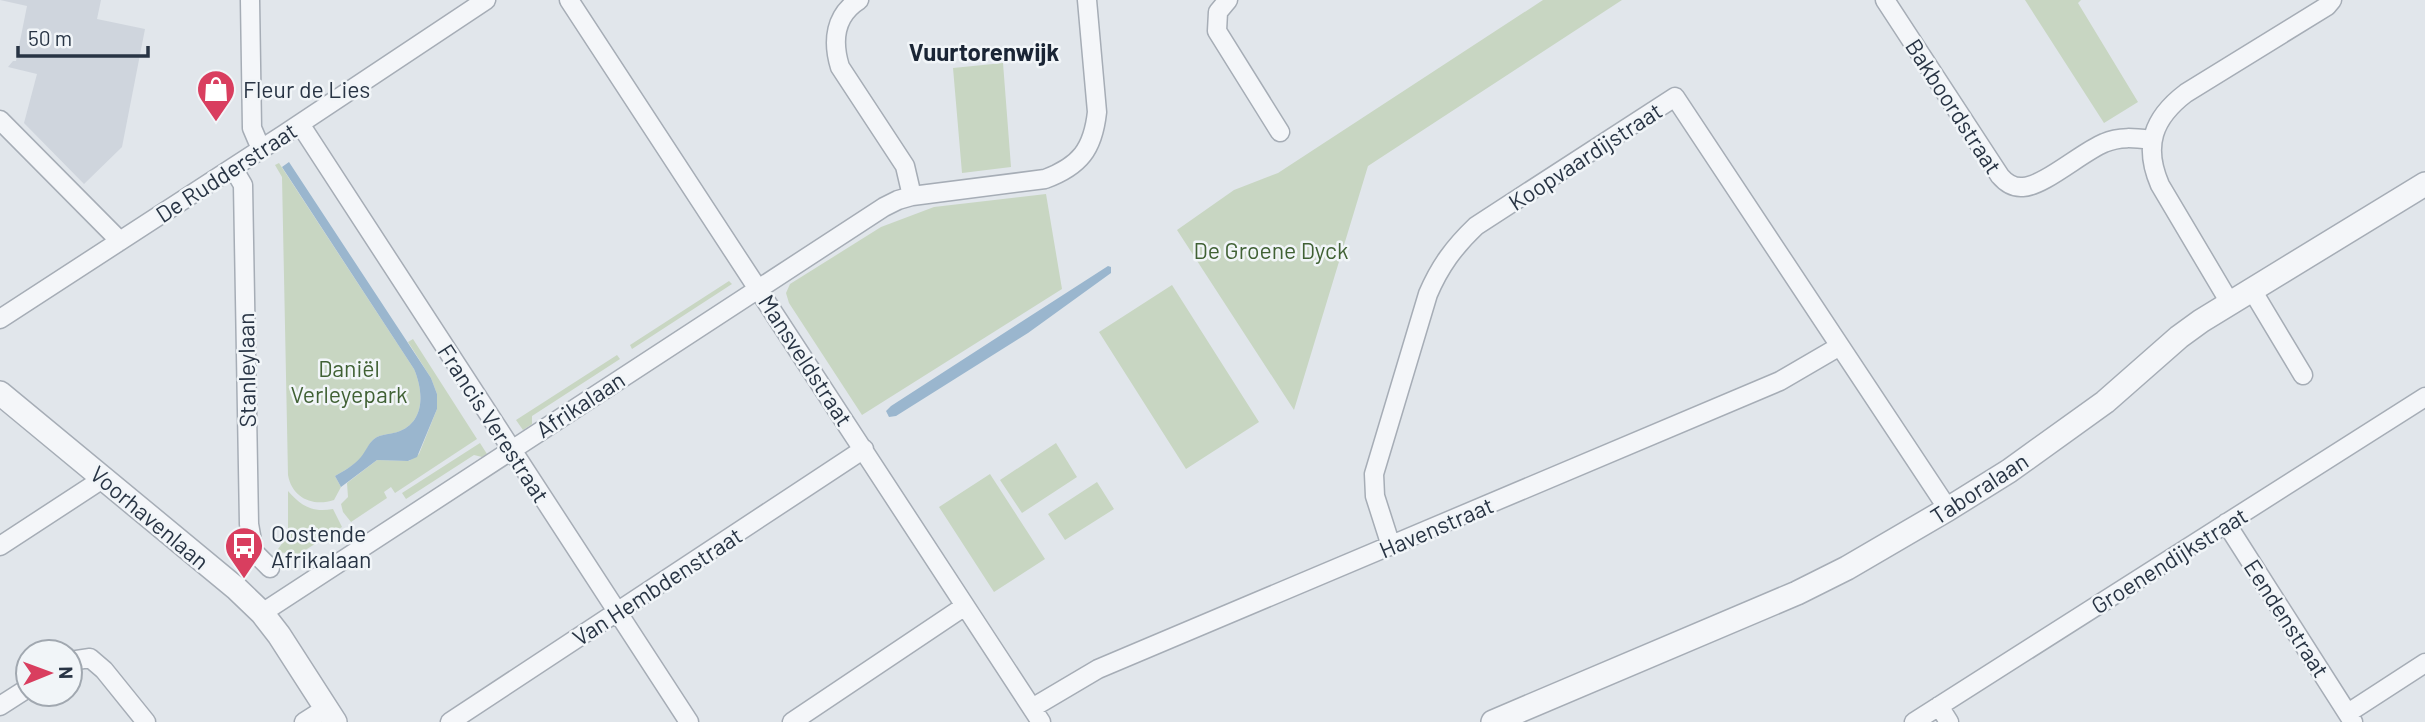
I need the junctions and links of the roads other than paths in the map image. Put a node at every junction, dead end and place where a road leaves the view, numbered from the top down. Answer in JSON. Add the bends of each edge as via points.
{"nodes":[{"id":1,"x":250,"y":0,"type":"edge"},
{"id":2,"x":486,"y":0,"type":"edge"},
{"id":3,"x":569,"y":0,"type":"edge"},
{"id":4,"x":859,"y":0,"type":"edge"},
{"id":5,"x":1087,"y":0,"type":"edge"},
{"id":6,"x":1228,"y":0,"type":"edge"},
{"id":7,"x":1885,"y":0,"type":"edge"},
{"id":8,"x":2332,"y":0,"type":"edge"},
{"id":9,"x":0,"y":120,"type":"edge"},
{"id":10,"x":300,"y":124,"type":"junction"},
{"id":11,"x":1280,"y":132,"type":"dead end"},
{"id":12,"x":2152,"y":140,"type":"junction"},
{"id":13,"x":261,"y":149,"type":"junction"},
{"id":14,"x":233,"y":168,"type":"junction"},
{"id":15,"x":2425,"y":184,"type":"edge"},
{"id":16,"x":912,"y":196,"type":"junction"},
{"id":17,"x":120,"y":241,"type":"junction"},
{"id":18,"x":758,"y":287,"type":"junction"},
{"id":19,"x":2252,"y":290,"type":"junction"},
{"id":20,"x":2230,"y":303,"type":"junction"},
{"id":21,"x":0,"y":319,"type":"edge"},
{"id":22,"x":1840,"y":346,"type":"junction"},
{"id":23,"x":2303,"y":374,"type":"dead end"},
{"id":24,"x":0,"y":393,"type":"edge"},
{"id":25,"x":2423,"y":403,"type":"edge"},
{"id":26,"x":511,"y":449,"type":"junction"},
{"id":27,"x":864,"y":449,"type":"junction"},
{"id":28,"x":104,"y":478,"type":"junction"},
{"id":29,"x":1948,"y":509,"type":"junction"},
{"id":30,"x":2227,"y":523,"type":"junction"},
{"id":31,"x":0,"y":546,"type":"edge"},
{"id":32,"x":1391,"y":546,"type":"junction"},
{"id":33,"x":270,"y":568,"type":"dead end"},
{"id":34,"x":965,"y":606,"type":"junction"},
{"id":35,"x":617,"y":612,"type":"junction"},
{"id":36,"x":262,"y":613,"type":"junction"},
{"id":37,"x":84,"y":658,"type":"edge"},
{"id":38,"x":2425,"y":663,"type":"edge"},
{"id":39,"x":1939,"y":706,"type":"junction"},
{"id":40,"x":331,"y":715,"type":"edge"},
{"id":41,"x":1036,"y":715,"type":"edge"},
{"id":42,"x":2351,"y":718,"type":"edge"},
{"id":43,"x":1500,"y":721,"type":"edge"},
{"id":44,"x":146,"y":722,"type":"edge"},
{"id":45,"x":304,"y":722,"type":"edge"},
{"id":46,"x":450,"y":722,"type":"edge"},
{"id":47,"x":689,"y":722,"type":"edge"},
{"id":48,"x":792,"y":722,"type":"edge"},
{"id":49,"x":1914,"y":722,"type":"edge"},
{"id":50,"x":1949,"y":722,"type":"edge"}],
"edges":[{"from":1,"to":13,"type":"street","via":[[252,128]]},
{"from":2,"to":10,"type":"street","name":"De Rudderstraat"},
{"from":3,"to":18,"type":"street","name":"Mansveldstraat"},
{"from":4,"to":16,"type":"street","via":[[838,25],[836,53],[840,67],[905,166]]},
{"from":5,"to":16,"type":"street","name":"Afrikalaan","via":[[1097,112],[1095,131],[1079,160],[1045,179]]},
{"from":6,"to":11,"type":"street","via":[[1218,12],[1217,31]]},
{"from":7,"to":12,"type":"street","name":"Bakboordstraat","via":[[2000,176],[2012,186],[2035,184],[2118,138]]},
{"from":8,"to":12,"type":"street","via":[[2169,106]]},
{"from":9,"to":17,"type":"street"},
{"from":10,"to":13,"type":"street","name":"De Rudderstraat"},
{"from":10,"to":26,"type":"street","name":"Francis Verestraat"},
{"from":12,"to":20,"type":"street","via":[[2151,156],[2160,186]]},
{"from":13,"to":14,"type":"street","name":"De Rudderstraat"},
{"from":14,"to":17,"type":"street","name":"De Rudderstraat"},
{"from":14,"to":33,"type":"street","name":"Stanleylaan","via":[[243,185],[250,524],[254,552]]},
{"from":15,"to":19,"type":"street","name":"Taboralaan"},
{"from":16,"to":18,"type":"street","name":"Afrikalaan","via":[[884,207]]},
{"from":17,"to":21,"type":"street","name":"De Rudderstraat"},
{"from":18,"to":26,"type":"street","name":"Afrikalaan"},
{"from":18,"to":27,"type":"street","name":"Mansveldstraat"},
{"from":19,"to":20,"type":"street","name":"Taboralaan"},
{"from":19,"to":23,"type":"street"},
{"from":20,"to":29,"type":"street","name":"Taboralaan","via":[[2179,337],[2105,402]]},
{"from":22,"to":29,"type":"street","name":"Koopvaardijstraat"},
{"from":22,"to":32,"type":"street","name":"Havenstraat","via":[[1780,381]]},
{"from":22,"to":32,"type":"street","name":"Koopvaardijstraat","via":[[1675,97],[1476,226],[1440,268],[1374,474],[1375,496]]},
{"from":24,"to":28,"type":"street","name":"Voorhavenlaan"},
{"from":25,"to":30,"type":"street","name":"Groenendijkstraat"},
{"from":26,"to":35,"type":"street","name":"Francis Verestraat"},
{"from":26,"to":36,"type":"street","name":"Afrikalaan"},
{"from":27,"to":34,"type":"street","name":"Mansveldstraat"},
{"from":27,"to":35,"type":"street","name":"Van Hembdenstraat"},
{"from":28,"to":31,"type":"street"},
{"from":28,"to":36,"type":"street","name":"Voorhavenlaan"},
{"from":29,"to":43,"type":"street","name":"Taboralaan","via":[[1797,593]]},
{"from":30,"to":39,"type":"street","name":"Groenendijkstraat"},
{"from":30,"to":42,"type":"street","name":"Eendenstraat"},
{"from":32,"to":41,"type":"street","name":"Havenstraat","via":[[1098,669]]},
{"from":34,"to":41,"type":"street","name":"Mansveldstraat"},
{"from":34,"to":48,"type":"street"},
{"from":35,"to":46,"type":"street","name":"Van Hembdenstraat"},
{"from":35,"to":47,"type":"street","name":"Francis Verestraat"},
{"from":36,"to":40,"type":"street","name":"Voorhavenlaan"},
{"from":37,"to":44,"type":"street","via":[[90,657],[104,670]]},
{"from":38,"to":42,"type":"street","name":"Eendenstraat"},
{"from":39,"to":49,"type":"street","name":"Groenendijkstraat"},
{"from":39,"to":50,"type":"street"},
{"from":40,"to":45,"type":"street"}]}
